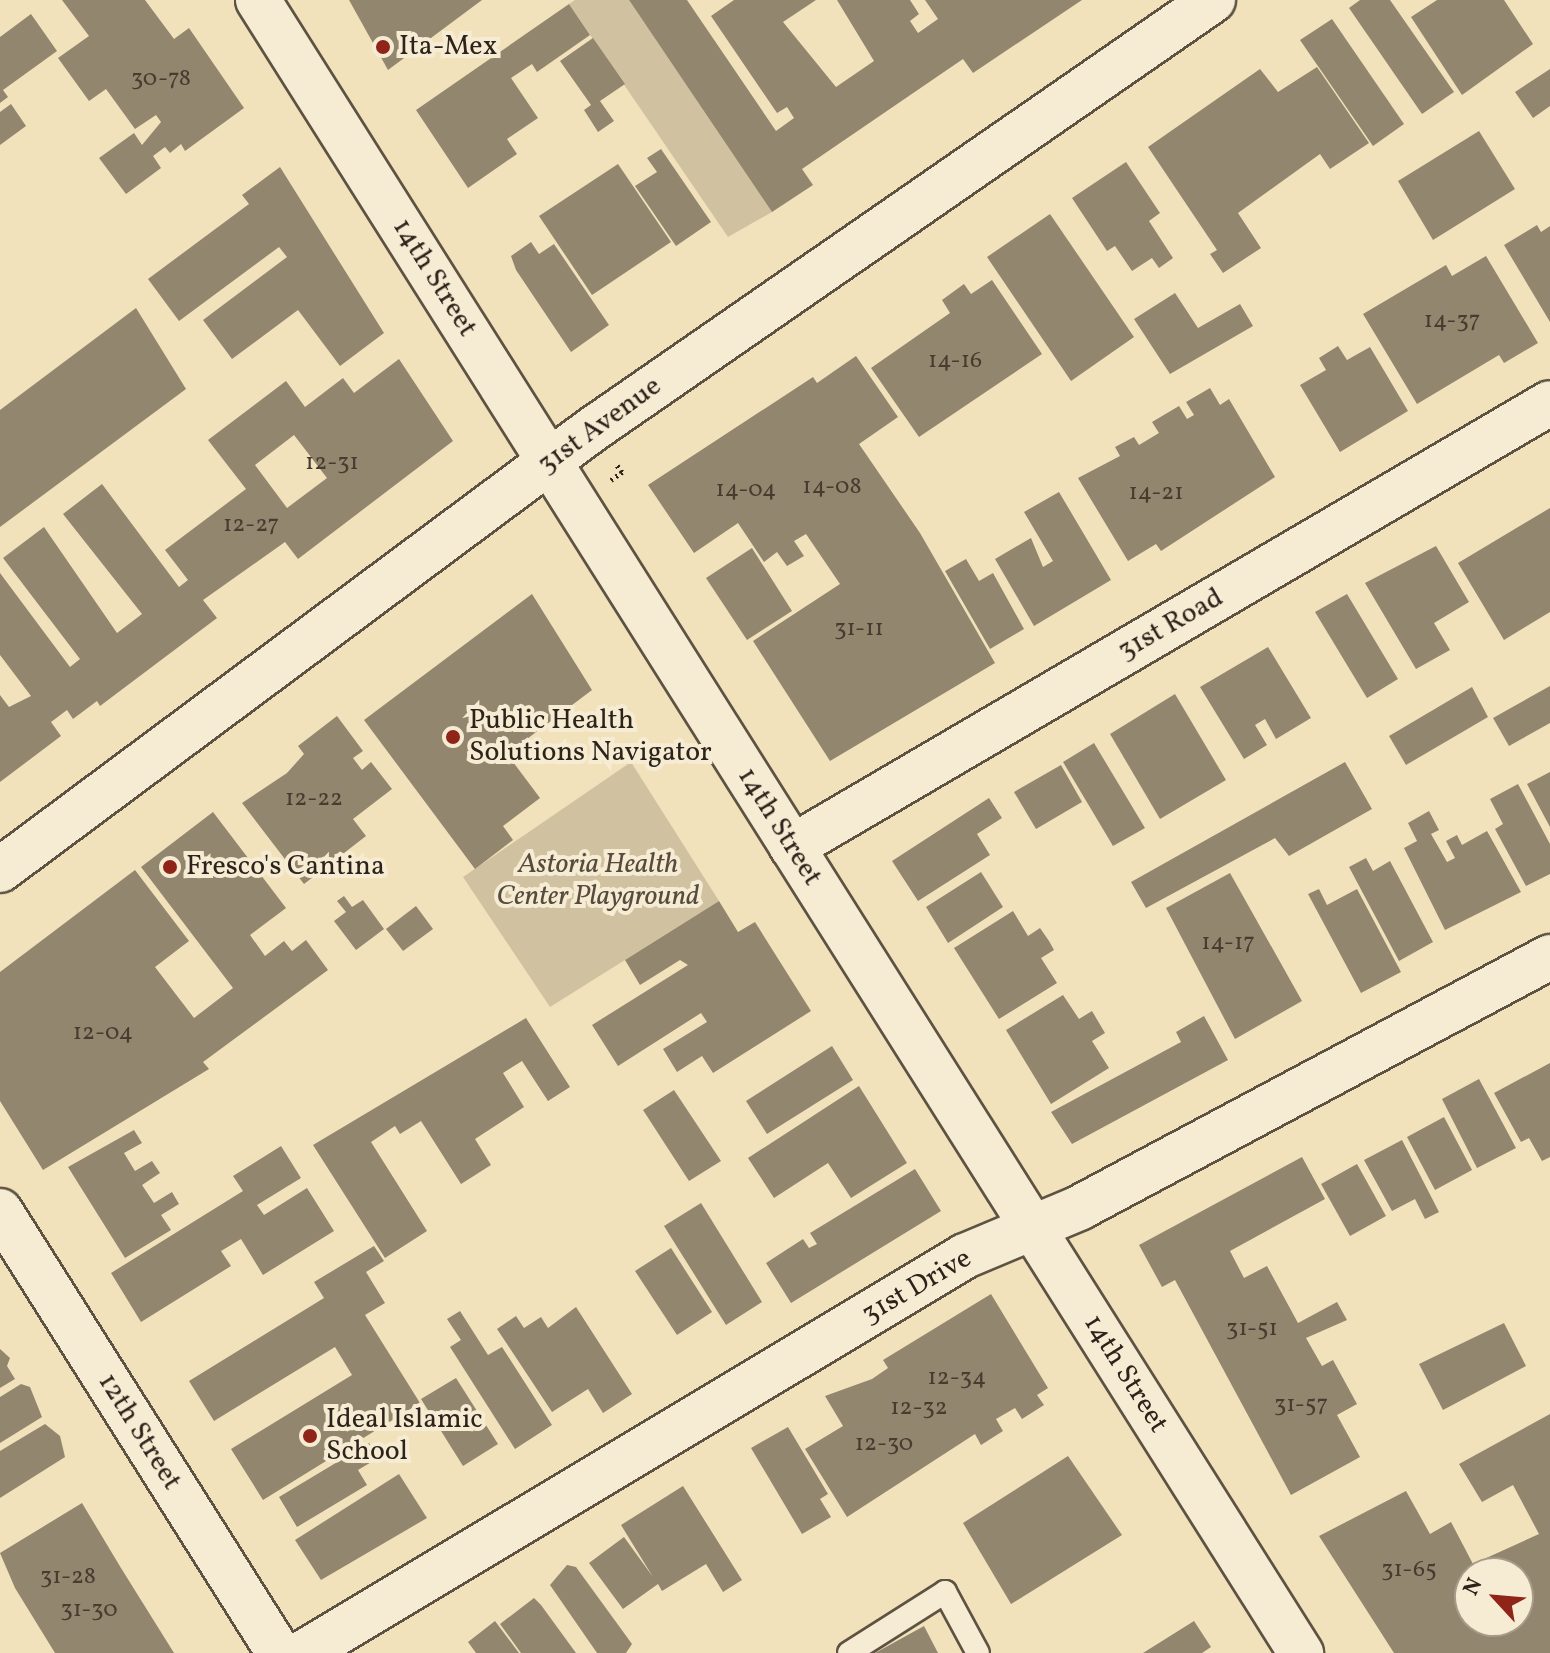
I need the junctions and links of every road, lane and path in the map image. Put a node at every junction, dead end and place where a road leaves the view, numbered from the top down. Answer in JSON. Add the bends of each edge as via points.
{"nodes":[{"id":1,"x":258,"y":0,"type":"edge"},
{"id":2,"x":1213,"y":0,"type":"edge"},
{"id":3,"x":1550,"y":403,"type":"edge"},
{"id":4,"x":549,"y":462,"type":"junction"},
{"id":5,"x":792,"y":847,"type":"junction"},
{"id":6,"x":0,"y":870,"type":"edge"},
{"id":7,"x":1550,"y":957,"type":"edge"},
{"id":8,"x":4,"y":1226,"type":"edge"},
{"id":9,"x":1033,"y":1228,"type":"junction"},
{"id":10,"x":279,"y":1653,"type":"edge"},
{"id":11,"x":303,"y":1653,"type":"edge"},
{"id":12,"x":849,"y":1653,"type":"edge"},
{"id":13,"x":978,"y":1653,"type":"edge"},
{"id":14,"x":1301,"y":1653,"type":"edge"}],
"edges":[{"from":1,"to":4,"type":"street","name":"14th Street"},
{"from":2,"to":4,"type":"street","name":"31st Avenue"},
{"from":3,"to":5,"type":"street","name":"31st Road"},
{"from":4,"to":5,"type":"street","name":"14th Street"},
{"from":4,"to":6,"type":"street","name":"31st Avenue"},
{"from":5,"to":9,"type":"street","name":"14th Street"},
{"from":7,"to":9,"type":"street","name":"31st Drive"},
{"from":8,"to":10,"type":"street","name":"12th Street"},
{"from":9,"to":11,"type":"street","name":"31st Drive","via":[[965,1256]]},
{"from":9,"to":14,"type":"street","name":"14th Street"},
{"from":12,"to":13,"type":"lane","via":[[945,1592]]}]}
